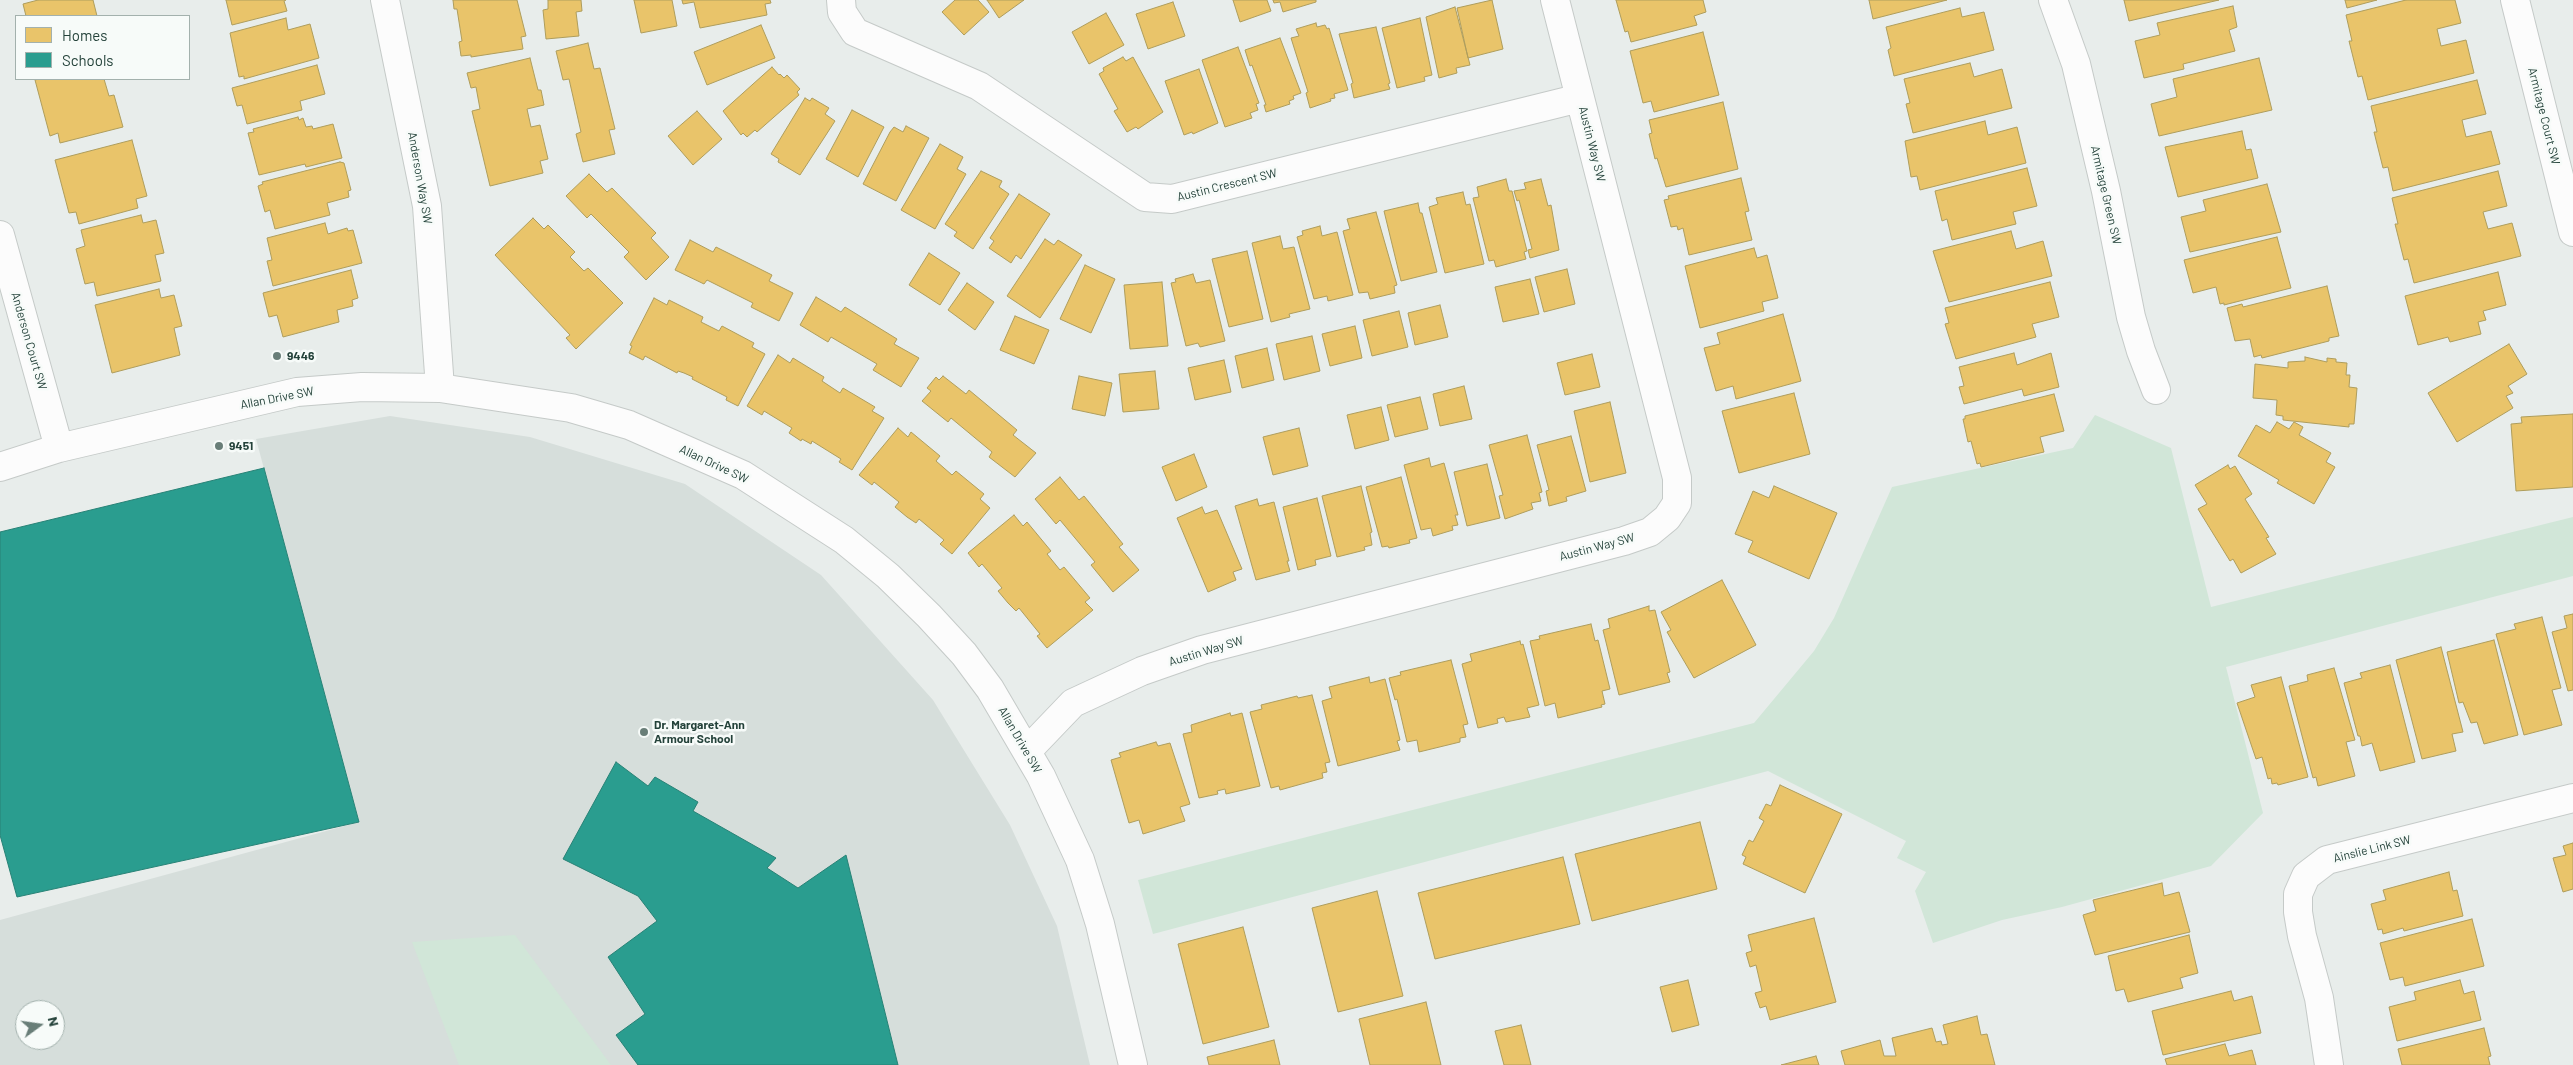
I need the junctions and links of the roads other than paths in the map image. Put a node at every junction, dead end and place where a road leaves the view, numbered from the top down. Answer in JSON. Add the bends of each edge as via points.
{"nodes":[{"id":1,"x":385,"y":0,"type":"edge"},
{"id":2,"x":841,"y":0,"type":"edge"},
{"id":3,"x":1555,"y":0,"type":"edge"},
{"id":4,"x":2053,"y":0,"type":"edge"},
{"id":5,"x":2514,"y":0,"type":"edge"},
{"id":6,"x":1580,"y":98,"type":"junction"},
{"id":7,"x":2573,"y":232,"type":"edge"},
{"id":8,"x":0,"y":235,"type":"edge"},
{"id":9,"x":440,"y":388,"type":"junction"},
{"id":10,"x":2156,"y":390,"type":"dead end"},
{"id":11,"x":59,"y":448,"type":"junction"},
{"id":12,"x":0,"y":467,"type":"edge"},
{"id":13,"x":1028,"y":750,"type":"junction"},
{"id":14,"x":2573,"y":798,"type":"edge"},
{"id":15,"x":1133,"y":1065,"type":"edge"},
{"id":16,"x":2329,"y":1065,"type":"edge"}],
"edges":[{"from":1,"to":9,"type":"street","name":"Anderson Way SW","via":[[428,206]]},
{"from":2,"to":6,"type":"street","name":"Austin Crescent SW","via":[[842,12],[855,32],[979,86],[1145,197],[1172,199]]},
{"from":3,"to":6,"type":"street","name":"Austin Way SW"},
{"from":4,"to":10,"type":"street","name":"Armitage Green SW","via":[[2076,64],[2131,317]]},
{"from":5,"to":7,"type":"street","name":"Armitage Court SW"},
{"from":6,"to":13,"type":"street","name":"Austin Way SW","via":[[1677,478],[1677,503],[1667,518],[1650,532],[1624,541],[1202,650],[1150,668],[1074,703]]},
{"from":8,"to":11,"type":"street","name":"Anderson Court SW"},
{"from":9,"to":11,"type":"street","name":"Allan Drive SW","via":[[362,387],[297,392]]},
{"from":9,"to":13,"type":"street","name":"Allan Drive SW","via":[[571,408],[629,424],[743,476],[844,540],[888,576],[964,654]]},
{"from":11,"to":12,"type":"street","name":"Allan Drive SW"},
{"from":13,"to":15,"type":"street","name":"Allan Drive SW","via":[[1080,860],[1100,924]]},
{"from":14,"to":16,"type":"street","name":"Ainslie Link SW","via":[[2327,860],[2306,876],[2298,894],[2298,912],[2319,998]]}]}
